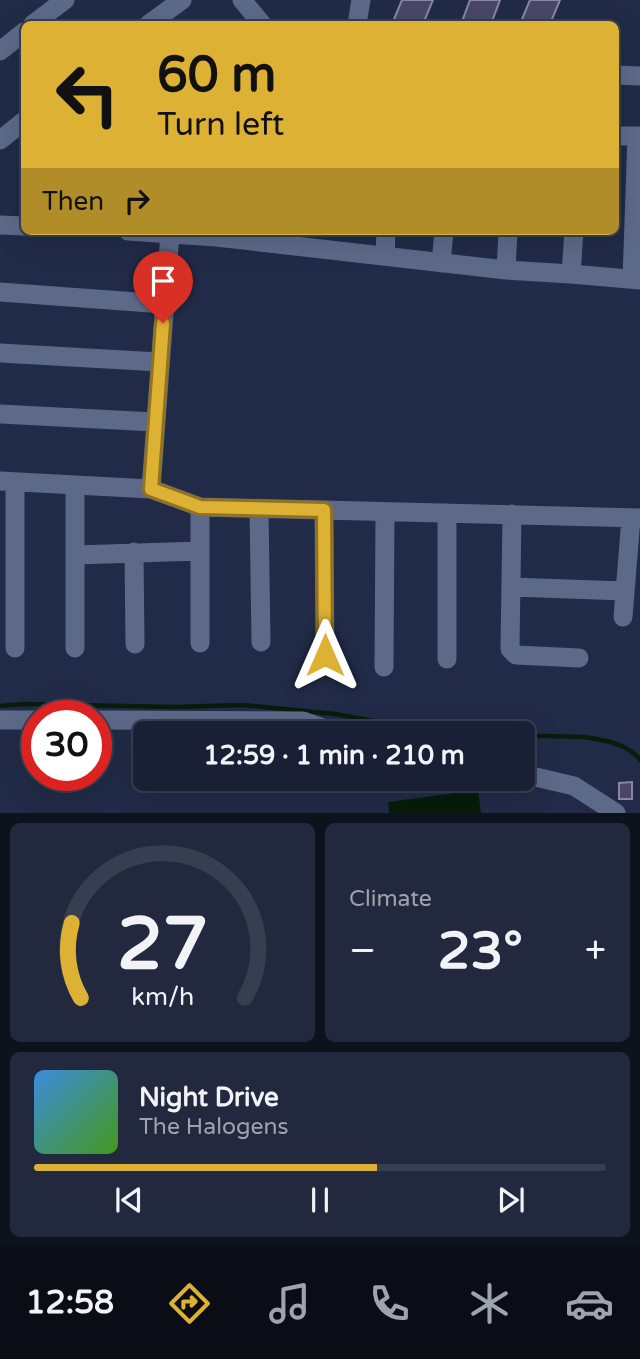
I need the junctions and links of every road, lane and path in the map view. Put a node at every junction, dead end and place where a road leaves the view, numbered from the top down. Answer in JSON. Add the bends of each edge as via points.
{"nodes":[{"id":1,"x":182,"y":0,"type":"edge"},
{"id":2,"x":242,"y":0,"type":"edge"},
{"id":3,"x":361,"y":0,"type":"edge"},
{"id":4,"x":57,"y":8,"type":"edge"},
{"id":5,"x":38,"y":21,"type":"edge"},
{"id":6,"x":153,"y":21,"type":"edge"},
{"id":7,"x":260,"y":21,"type":"edge"},
{"id":8,"x":358,"y":21,"type":"edge"},
{"id":9,"x":21,"y":34,"type":"edge"},
{"id":10,"x":0,"y":51,"type":"edge"},
{"id":11,"x":619,"y":75,"type":"edge"},
{"id":12,"x":640,"y":76,"type":"edge"},
{"id":13,"x":21,"y":124,"type":"edge"},
{"id":14,"x":619,"y":136,"type":"edge"},
{"id":15,"x":639,"y":136,"type":"edge"},
{"id":16,"x":0,"y":141,"type":"edge"},
{"id":17,"x":170,"y":235,"type":"edge"},
{"id":18,"x":227,"y":235,"type":"edge"},
{"id":19,"x":386,"y":235,"type":"edge"},
{"id":20,"x":444,"y":235,"type":"edge"},
{"id":21,"x":508,"y":235,"type":"edge"},
{"id":22,"x":574,"y":235,"type":"edge"},
{"id":23,"x":385,"y":256,"type":"junction"},
{"id":24,"x":442,"y":262,"type":"junction"},
{"id":25,"x":506,"y":270,"type":"junction"},
{"id":26,"x":571,"y":274,"type":"junction"},
{"id":27,"x":636,"y":279,"type":"edge"},
{"id":28,"x":0,"y":292,"type":"edge"},
{"id":29,"x":164,"y":303,"type":"junction"},
{"id":30,"x":0,"y":353,"type":"edge"},
{"id":31,"x":159,"y":362,"type":"junction"},
{"id":32,"x":0,"y":414,"type":"edge"},
{"id":33,"x":155,"y":422,"type":"junction"},
{"id":34,"x":7,"y":481,"type":"edge"},
{"id":35,"x":75,"y":485,"type":"junction"},
{"id":36,"x":151,"y":489,"type":"junction"},
{"id":37,"x":200,"y":507,"type":"junction"},
{"id":38,"x":259,"y":509,"type":"junction"},
{"id":39,"x":324,"y":510,"type":"junction"},
{"id":40,"x":385,"y":513,"type":"junction"},
{"id":41,"x":447,"y":513,"type":"junction"},
{"id":42,"x":512,"y":514,"type":"junction"},
{"id":43,"x":635,"y":518,"type":"edge"},
{"id":44,"x":199,"y":551,"type":"junction"},
{"id":45,"x":134,"y":552,"type":"junction"},
{"id":46,"x":76,"y":555,"type":"junction"},
{"id":47,"x":511,"y":587,"type":"junction"},
{"id":48,"x":625,"y":590,"type":"junction"},
{"id":49,"x":623,"y":617,"type":"dead end"},
{"id":50,"x":261,"y":642,"type":"dead end"},
{"id":51,"x":200,"y":643,"type":"dead end"},
{"id":52,"x":135,"y":644,"type":"dead end"},
{"id":53,"x":15,"y":648,"type":"dead end"},
{"id":54,"x":75,"y":648,"type":"dead end"},
{"id":55,"x":325,"y":655,"type":"dead end"},
{"id":56,"x":579,"y":658,"type":"dead end"},
{"id":57,"x":447,"y":659,"type":"dead end"},
{"id":58,"x":384,"y":667,"type":"dead end"},
{"id":59,"x":0,"y":720,"type":"edge"},
{"id":60,"x":21,"y":720,"type":"edge"},
{"id":61,"x":112,"y":720,"type":"edge"},
{"id":62,"x":303,"y":721,"type":"edge"},
{"id":63,"x":535,"y":778,"type":"edge"},
{"id":64,"x":616,"y":813,"type":"edge"}],
"edges":[{"from":1,"to":6,"type":"street"},
{"from":2,"to":7,"type":"street"},
{"from":3,"to":8,"type":"street"},
{"from":4,"to":5,"type":"street"},
{"from":9,"to":10,"type":"street"},
{"from":11,"to":12,"type":"street"},
{"from":13,"to":16,"type":"street"},
{"from":14,"to":15,"type":"street"},
{"from":15,"to":27,"type":"street"},
{"from":17,"to":29,"type":"street"},
{"from":18,"to":23,"type":"street"},
{"from":19,"to":23,"type":"street"},
{"from":20,"to":24,"type":"street"},
{"from":21,"to":25,"type":"street"},
{"from":22,"to":26,"type":"street"},
{"from":23,"to":24,"type":"street"},
{"from":24,"to":25,"type":"street"},
{"from":25,"to":26,"type":"street"},
{"from":26,"to":27,"type":"street"},
{"from":28,"to":29,"type":"street"},
{"from":29,"to":31,"type":"street"},
{"from":30,"to":31,"type":"street"},
{"from":31,"to":33,"type":"street"},
{"from":32,"to":33,"type":"street"},
{"from":33,"to":36,"type":"street"},
{"from":34,"to":35,"type":"street"},
{"from":34,"to":53,"type":"street"},
{"from":35,"to":36,"type":"street"},
{"from":35,"to":46,"type":"street"},
{"from":36,"to":37,"type":"street"},
{"from":37,"to":38,"type":"street"},
{"from":37,"to":44,"type":"street"},
{"from":38,"to":39,"type":"street"},
{"from":38,"to":50,"type":"street"},
{"from":39,"to":40,"type":"street"},
{"from":39,"to":55,"type":"street"},
{"from":40,"to":41,"type":"street"},
{"from":40,"to":58,"type":"street"},
{"from":41,"to":42,"type":"street"},
{"from":41,"to":57,"type":"street"},
{"from":42,"to":43,"type":"street"},
{"from":42,"to":47,"type":"street"},
{"from":43,"to":48,"type":"street"},
{"from":44,"to":45,"type":"street"},
{"from":44,"to":51,"type":"street"},
{"from":45,"to":46,"type":"street"},
{"from":45,"to":52,"type":"street"},
{"from":46,"to":54,"type":"street"},
{"from":47,"to":48,"type":"street"},
{"from":47,"to":56,"type":"street","via":[[510,649],[516,655]]},
{"from":48,"to":49,"type":"street"},
{"from":59,"to":60,"type":"street"},
{"from":61,"to":62,"type":"street"},
{"from":63,"to":64,"type":"street","via":[[574,786]]}]}
